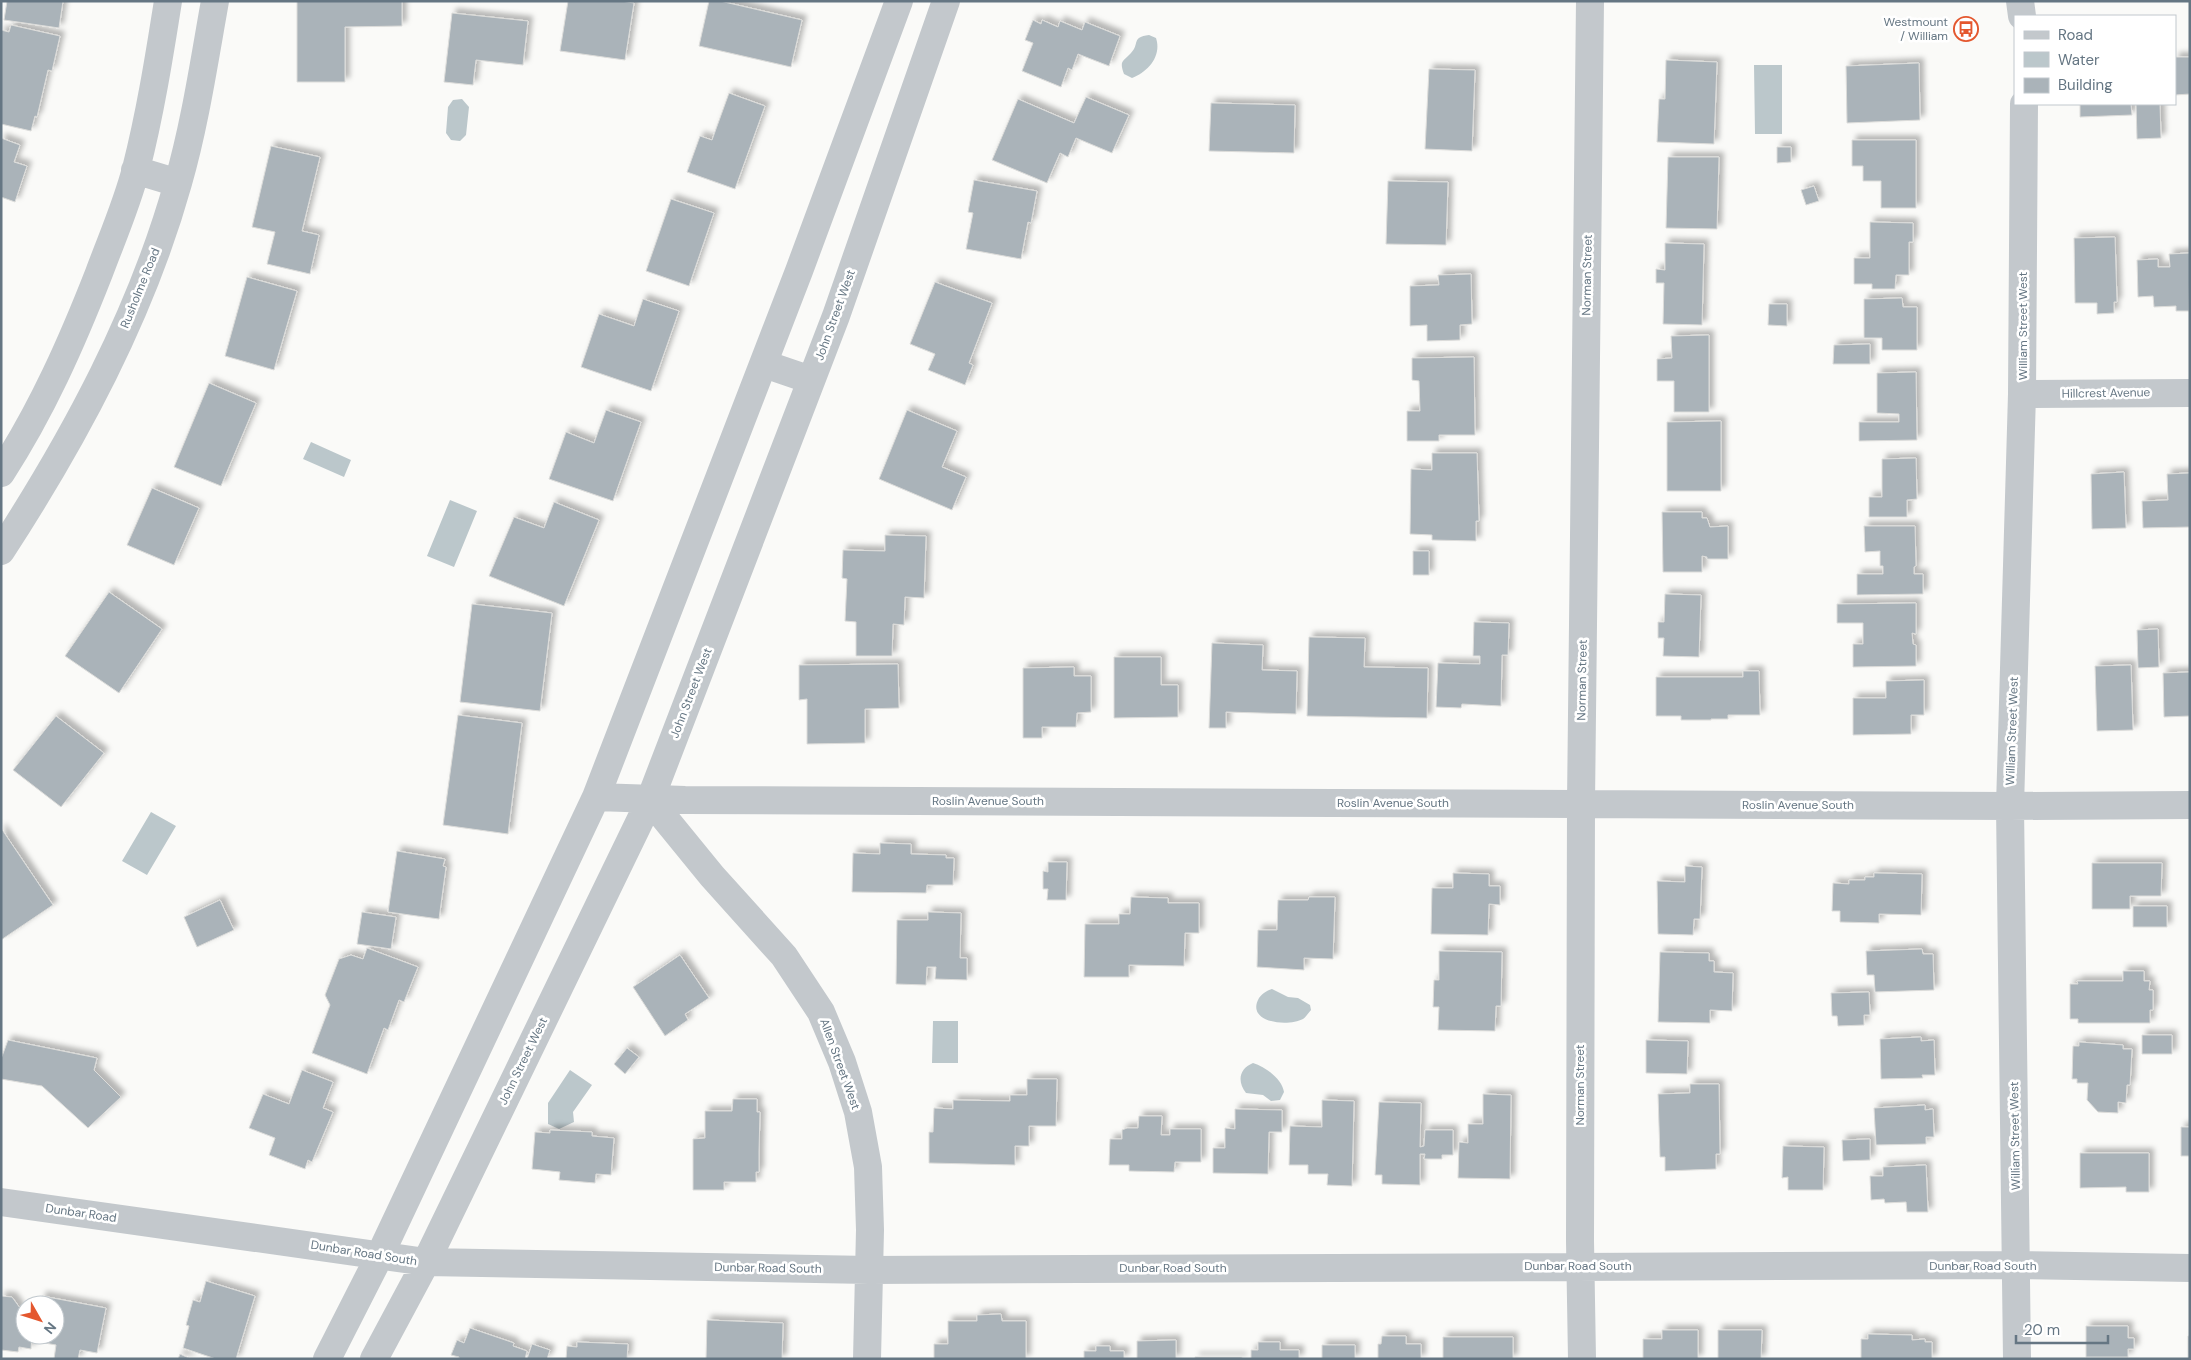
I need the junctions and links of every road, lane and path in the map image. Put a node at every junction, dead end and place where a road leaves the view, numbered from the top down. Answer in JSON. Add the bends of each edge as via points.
{"nodes":[{"id":1,"x":168,"y":1,"type":"edge"},
{"id":2,"x":215,"y":1,"type":"edge"},
{"id":3,"x":899,"y":1,"type":"edge"},
{"id":4,"x":946,"y":1,"type":"edge"},
{"id":5,"x":1590,"y":1,"type":"edge"},
{"id":6,"x":2020,"y":1,"type":"edge"},
{"id":7,"x":2022,"y":15,"type":"edge"},
{"id":8,"x":2024,"y":105,"type":"edge"},
{"id":9,"x":135,"y":170,"type":"junction"},
{"id":10,"x":178,"y":183,"type":"junction"},
{"id":11,"x":764,"y":364,"type":"junction"},
{"id":12,"x":811,"y":380,"type":"junction"},
{"id":13,"x":2190,"y":392,"type":"edge"},
{"id":14,"x":2022,"y":394,"type":"junction"},
{"id":15,"x":33,"y":422,"type":"junction"},
{"id":16,"x":68,"y":441,"type":"junction"},
{"id":17,"x":1,"y":474,"type":"edge"},
{"id":18,"x":1,"y":551,"type":"edge"},
{"id":19,"x":596,"y":797,"type":"junction"},
{"id":20,"x":650,"y":800,"type":"junction"},
{"id":21,"x":1581,"y":803,"type":"junction"},
{"id":22,"x":2190,"y":805,"type":"edge"},
{"id":23,"x":2010,"y":806,"type":"junction"},
{"id":24,"x":1,"y":1202,"type":"edge"},
{"id":25,"x":160,"y":1224,"type":"joint"},
{"id":26,"x":380,"y":1255,"type":"junction"},
{"id":27,"x":426,"y":1262,"type":"junction"},
{"id":28,"x":2017,"y":1265,"type":"junction"},
{"id":29,"x":1580,"y":1266,"type":"junction"},
{"id":30,"x":2190,"y":1268,"type":"edge"},
{"id":31,"x":869,"y":1270,"type":"junction"},
{"id":32,"x":327,"y":1359,"type":"edge"},
{"id":33,"x":374,"y":1359,"type":"edge"},
{"id":34,"x":867,"y":1359,"type":"edge"},
{"id":35,"x":1582,"y":1359,"type":"edge"},
{"id":36,"x":2017,"y":1359,"type":"edge"}],
"edges":[{"from":1,"to":9,"type":"street","via":[[156,78]]},
{"from":2,"to":10,"type":"street","name":"Rusholme Road","via":[[200,88]]},
{"from":3,"to":11,"type":"street"},
{"from":4,"to":12,"type":"street","name":"John Street West"},
{"from":5,"to":21,"type":"street","name":"Norman Street"},
{"from":6,"to":7,"type":"street"},
{"from":8,"to":14,"type":"street","name":"William Street West"},
{"from":9,"to":10,"type":"street"},
{"from":9,"to":15,"type":"street","via":[[122,214],[72,341]]},
{"from":10,"to":16,"type":"street","name":"Rusholme Road","via":[[150,264],[109,364]]},
{"from":11,"to":12,"type":"street"},
{"from":11,"to":19,"type":"street"},
{"from":12,"to":20,"type":"street","name":"John Street West"},
{"from":13,"to":14,"type":"street","name":"Hillcrest Avenue"},
{"from":14,"to":23,"type":"street","name":"William Street West"},
{"from":15,"to":16,"type":"street"},
{"from":15,"to":17,"type":"street"},
{"from":16,"to":18,"type":"street","name":"Rusholme Road"},
{"from":19,"to":20,"type":"street","name":"Roslin Avenue South"},
{"from":19,"to":26,"type":"street"},
{"from":20,"to":21,"type":"street","name":"Roslin Avenue South"},
{"from":20,"to":27,"type":"street","name":"John Street West"},
{"from":20,"to":31,"type":"street","name":"Allen Street West","via":[[784,956],[821,1012],[855,1104],[868,1166]]},
{"from":21,"to":23,"type":"street","name":"Roslin Avenue South"},
{"from":21,"to":29,"type":"street","name":"Norman Street"},
{"from":22,"to":23,"type":"street","name":"Roslin Avenue South"},
{"from":23,"to":28,"type":"street","name":"William Street West"},
{"from":24,"to":25,"type":"street","name":"Dunbar Road"},
{"from":25,"to":26,"type":"street","name":"Dunbar Road South"},
{"from":26,"to":27,"type":"street","name":"Dunbar Road South"},
{"from":26,"to":32,"type":"street"},
{"from":27,"to":31,"type":"street","name":"Dunbar Road South"},
{"from":27,"to":33,"type":"street","name":"John Street West"},
{"from":28,"to":29,"type":"street","name":"Dunbar Road South"},
{"from":28,"to":30,"type":"street","name":"Dunbar Road South"},
{"from":28,"to":36,"type":"street","name":"William Street West"},
{"from":29,"to":31,"type":"street","name":"Dunbar Road South"},
{"from":29,"to":35,"type":"street","name":"Norman Street"},
{"from":31,"to":34,"type":"street","name":"Allen Street West"}]}
